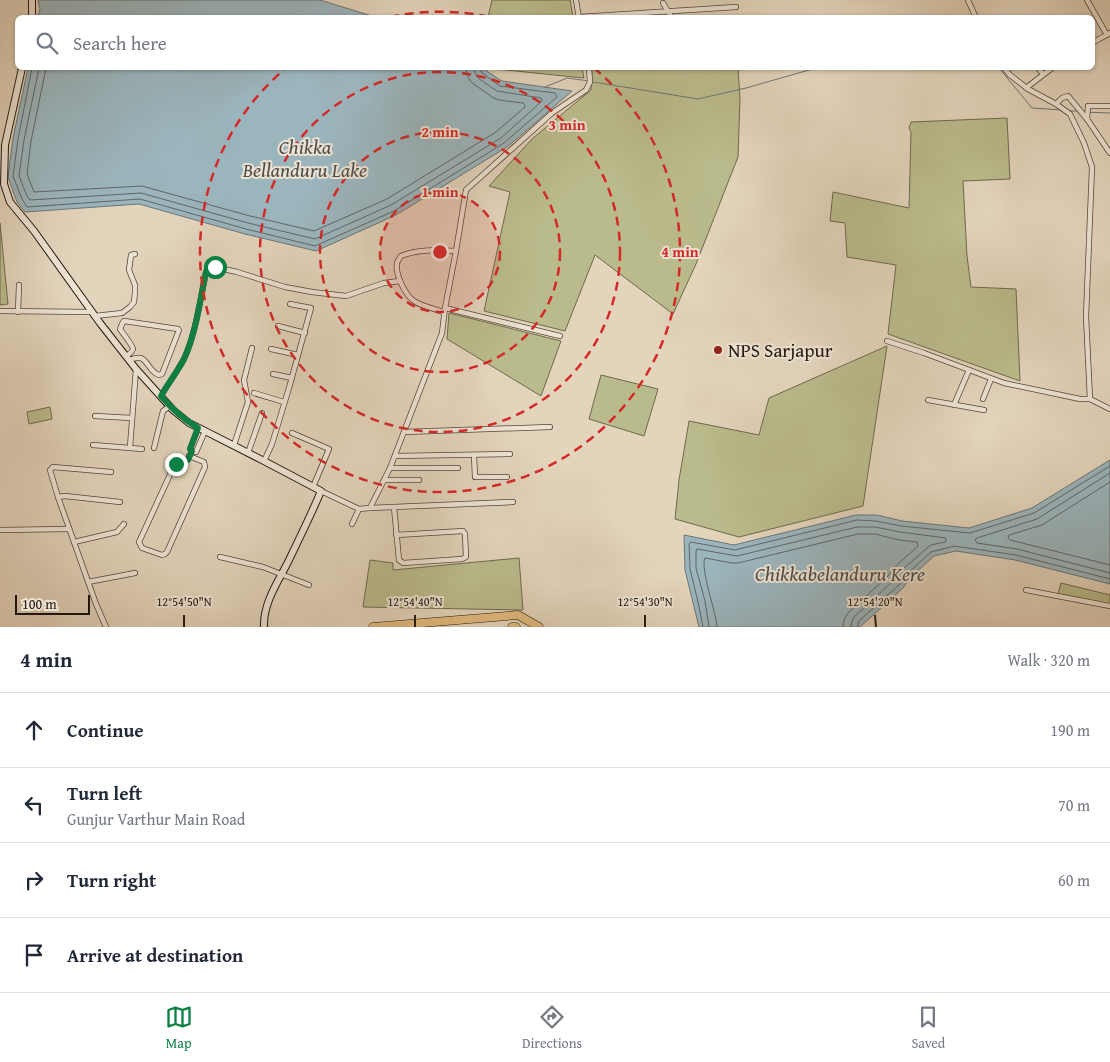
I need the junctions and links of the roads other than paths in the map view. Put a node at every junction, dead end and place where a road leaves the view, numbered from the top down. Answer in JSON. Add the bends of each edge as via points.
{"nodes":[{"id":1,"x":32,"y":0,"type":"edge"},
{"id":2,"x":576,"y":0,"type":"edge"},
{"id":3,"x":968,"y":0,"type":"edge"},
{"id":4,"x":1087,"y":0,"type":"edge"},
{"id":5,"x":662,"y":3,"type":"dead end"},
{"id":6,"x":736,"y":7,"type":"dead end"},
{"id":7,"x":668,"y":11,"type":"junction"},
{"id":8,"x":32,"y":15,"type":"edge"},
{"id":9,"x":579,"y":15,"type":"edge"},
{"id":10,"x":609,"y":15,"type":"edge"},
{"id":11,"x":670,"y":15,"type":"edge"},
{"id":12,"x":975,"y":15,"type":"edge"},
{"id":13,"x":1108,"y":34,"type":"edge"},
{"id":14,"x":1095,"y":41,"type":"edge"},
{"id":15,"x":22,"y":70,"type":"edge"},
{"id":16,"x":588,"y":70,"type":"edge"},
{"id":17,"x":1006,"y":70,"type":"edge"},
{"id":18,"x":1040,"y":70,"type":"edge"},
{"id":19,"x":1049,"y":70,"type":"edge"},
{"id":20,"x":1043,"y":74,"type":"junction"},
{"id":21,"x":1026,"y":88,"type":"junction"},
{"id":22,"x":1056,"y":104,"type":"junction"},
{"id":23,"x":1110,"y":106,"type":"edge"},
{"id":24,"x":1087,"y":119,"type":"junction"},
{"id":25,"x":1110,"y":153,"type":"edge"},
{"id":26,"x":456,"y":251,"type":"junction"},
{"id":27,"x":135,"y":254,"type":"dead end"},
{"id":28,"x":400,"y":281,"type":"junction"},
{"id":29,"x":19,"y":285,"type":"dead end"},
{"id":30,"x":290,"y":304,"type":"dead end"},
{"id":31,"x":444,"y":310,"type":"junction"},
{"id":32,"x":0,"y":311,"type":"edge"},
{"id":33,"x":18,"y":312,"type":"junction"},
{"id":34,"x":93,"y":314,"type":"junction"},
{"id":35,"x":278,"y":326,"type":"dead end"},
{"id":36,"x":305,"y":333,"type":"junction"},
{"id":37,"x":560,"y":336,"type":"dead end"},
{"id":38,"x":887,"y":341,"type":"dead end"},
{"id":39,"x":252,"y":348,"type":"dead end"},
{"id":40,"x":271,"y":349,"type":"dead end"},
{"id":41,"x":298,"y":355,"type":"junction"},
{"id":42,"x":128,"y":358,"type":"junction"},
{"id":43,"x":136,"y":369,"type":"junction"},
{"id":44,"x":969,"y":370,"type":"junction"},
{"id":45,"x":273,"y":374,"type":"dead end"},
{"id":46,"x":292,"y":378,"type":"junction"},
{"id":47,"x":991,"y":379,"type":"junction"},
{"id":48,"x":254,"y":393,"type":"dead end"},
{"id":49,"x":161,"y":396,"type":"junction"},
{"id":50,"x":983,"y":398,"type":"dead end"},
{"id":51,"x":1090,"y":399,"type":"junction"},
{"id":52,"x":928,"y":400,"type":"dead end"},
{"id":53,"x":284,"y":402,"type":"junction"},
{"id":54,"x":954,"y":405,"type":"junction"},
{"id":55,"x":170,"y":406,"type":"junction"},
{"id":56,"x":1110,"y":409,"type":"edge"},
{"id":57,"x":984,"y":410,"type":"dead end"},
{"id":58,"x":262,"y":413,"type":"dead end"},
{"id":59,"x":94,"y":416,"type":"dead end"},
{"id":60,"x":132,"y":418,"type":"junction"},
{"id":61,"x":550,"y":427,"type":"dead end"},
{"id":62,"x":202,"y":430,"type":"junction"},
{"id":63,"x":404,"y":432,"type":"junction"},
{"id":64,"x":292,"y":433,"type":"dead end"},
{"id":65,"x":93,"y":445,"type":"dead end"},
{"id":66,"x":234,"y":446,"type":"junction"},
{"id":67,"x":130,"y":447,"type":"junction"},
{"id":68,"x":154,"y":448,"type":"dead end"},
{"id":69,"x":142,"y":449,"type":"dead end"},
{"id":70,"x":248,"y":453,"type":"junction"},
{"id":71,"x":191,"y":454,"type":"junction"},
{"id":72,"x":474,"y":454,"type":"junction"},
{"id":73,"x":510,"y":454,"type":"dead end"},
{"id":74,"x":395,"y":456,"type":"junction"},
{"id":75,"x":264,"y":461,"type":"junction"},
{"id":76,"x":390,"y":468,"type":"junction"},
{"id":77,"x":458,"y":468,"type":"dead end"},
{"id":78,"x":111,"y":472,"type":"dead end"},
{"id":79,"x":507,"y":477,"type":"dead end"},
{"id":80,"x":385,"y":480,"type":"junction"},
{"id":81,"x":419,"y":480,"type":"dead end"},
{"id":82,"x":313,"y":487,"type":"junction"},
{"id":83,"x":321,"y":491,"type":"junction"},
{"id":84,"x":58,"y":496,"type":"junction"},
{"id":85,"x":120,"y":502,"type":"dead end"},
{"id":86,"x":513,"y":502,"type":"dead end"},
{"id":87,"x":394,"y":507,"type":"junction"},
{"id":88,"x":370,"y":508,"type":"junction"},
{"id":89,"x":358,"y":509,"type":"junction"},
{"id":90,"x":124,"y":524,"type":"dead end"},
{"id":91,"x":352,"y":524,"type":"dead end"},
{"id":92,"x":70,"y":529,"type":"junction"},
{"id":93,"x":0,"y":530,"type":"edge"},
{"id":94,"x":396,"y":535,"type":"junction"},
{"id":95,"x":74,"y":542,"type":"junction"},
{"id":96,"x":220,"y":557,"type":"dead end"},
{"id":97,"x":135,"y":573,"type":"dead end"},
{"id":98,"x":282,"y":574,"type":"junction"},
{"id":99,"x":88,"y":582,"type":"junction"},
{"id":100,"x":309,"y":585,"type":"dead end"},
{"id":101,"x":1026,"y":590,"type":"dead end"},
{"id":102,"x":1110,"y":606,"type":"edge"},
{"id":103,"x":106,"y":627,"type":"edge"},
{"id":104,"x":264,"y":627,"type":"edge"},
{"id":105,"x":373,"y":627,"type":"edge"},
{"id":106,"x":539,"y":627,"type":"edge"}],
"edges":[{"from":1,"to":8,"type":"main road"},
{"from":2,"to":9,"type":"street"},
{"from":3,"to":12,"type":"street"},
{"from":4,"to":13,"type":"street"},
{"from":5,"to":7,"type":"street"},
{"from":6,"to":7,"type":"street"},
{"from":7,"to":10,"type":"street"},
{"from":7,"to":11,"type":"street"},
{"from":13,"to":14,"type":"street"},
{"from":15,"to":34,"type":"main road","via":[[5,146],[4,184],[10,202]]},
{"from":16,"to":26,"type":"street","via":[[590,82],[586,90],[552,113],[466,190]]},
{"from":17,"to":21,"type":"street"},
{"from":18,"to":20,"type":"street"},
{"from":19,"to":20,"type":"street"},
{"from":20,"to":21,"type":"street"},
{"from":21,"to":22,"type":"street"},
{"from":22,"to":24,"type":"street","via":[[1068,96]]},
{"from":22,"to":51,"type":"street","via":[[1070,114],[1092,167],[1086,317]]},
{"from":23,"to":24,"type":"street","via":[[1088,106]]},
{"from":24,"to":25,"type":"street"},
{"from":26,"to":28,"type":"street","via":[[410,252],[401,256],[397,263]]},
{"from":26,"to":31,"type":"street"},
{"from":27,"to":34,"type":"street","via":[[131,255],[129,270],[135,285],[134,302],[122,313]]},
{"from":28,"to":31,"type":"street","via":[[414,302]]},
{"from":28,"to":49,"type":"street","via":[[346,296],[285,287],[237,272],[215,267],[210,269],[206,272],[183,360]]},
{"from":29,"to":33,"type":"street"},
{"from":30,"to":36,"type":"street","via":[[312,308]]},
{"from":31,"to":37,"type":"street"},
{"from":31,"to":63,"type":"street","via":[[442,333]]},
{"from":32,"to":33,"type":"street"},
{"from":33,"to":34,"type":"street"},
{"from":34,"to":42,"type":"main road"},
{"from":35,"to":36,"type":"street"},
{"from":36,"to":41,"type":"street"},
{"from":38,"to":44,"type":"street"},
{"from":39,"to":66,"type":"street","via":[[244,380],[248,402]]},
{"from":40,"to":41,"type":"street"},
{"from":41,"to":46,"type":"street"},
{"from":42,"to":42,"type":"street","via":[[133,346],[120,329],[124,320],[179,330],[162,374],[156,374],[142,357]]},
{"from":42,"to":43,"type":"main road"},
{"from":43,"to":49,"type":"main road"},
{"from":43,"to":60,"type":"street"},
{"from":44,"to":47,"type":"street"},
{"from":44,"to":54,"type":"street"},
{"from":45,"to":46,"type":"street"},
{"from":46,"to":53,"type":"street"},
{"from":47,"to":50,"type":"street"},
{"from":47,"to":51,"type":"street"},
{"from":48,"to":53,"type":"street"},
{"from":49,"to":55,"type":"main road"},
{"from":51,"to":56,"type":"street"},
{"from":52,"to":54,"type":"street"},
{"from":53,"to":75,"type":"street"},
{"from":54,"to":57,"type":"street"},
{"from":55,"to":62,"type":"main road"},
{"from":55,"to":68,"type":"street","via":[[163,411]]},
{"from":58,"to":70,"type":"street"},
{"from":59,"to":60,"type":"street"},
{"from":60,"to":67,"type":"street"},
{"from":61,"to":63,"type":"street"},
{"from":62,"to":66,"type":"main road"},
{"from":62,"to":71,"type":"street","via":[[196,452]]},
{"from":63,"to":74,"type":"street"},
{"from":64,"to":82,"type":"street","via":[[330,449]]},
{"from":65,"to":67,"type":"street"},
{"from":66,"to":70,"type":"main road"},
{"from":67,"to":69,"type":"street"},
{"from":70,"to":75,"type":"main road"},
{"from":71,"to":71,"type":"street","via":[[204,462],[205,467],[167,552],[162,555],[142,548],[139,542],[174,466],[188,460]]},
{"from":72,"to":73,"type":"street"},
{"from":72,"to":74,"type":"street"},
{"from":72,"to":79,"type":"street","via":[[475,477]]},
{"from":74,"to":76,"type":"street"},
{"from":75,"to":82,"type":"main road"},
{"from":76,"to":77,"type":"street"},
{"from":76,"to":80,"type":"street"},
{"from":78,"to":84,"type":"street","via":[[53,467],[50,470]]},
{"from":80,"to":81,"type":"street"},
{"from":80,"to":88,"type":"street"},
{"from":82,"to":83,"type":"main road"},
{"from":83,"to":89,"type":"street"},
{"from":83,"to":98,"type":"main road"},
{"from":84,"to":85,"type":"street"},
{"from":84,"to":92,"type":"street"},
{"from":86,"to":87,"type":"street"},
{"from":87,"to":88,"type":"street"},
{"from":87,"to":94,"type":"street"},
{"from":88,"to":89,"type":"street"},
{"from":89,"to":91,"type":"street"},
{"from":90,"to":95,"type":"street","via":[[117,532]]},
{"from":92,"to":93,"type":"street"},
{"from":92,"to":95,"type":"street"},
{"from":94,"to":94,"type":"street","via":[[463,531],[466,556],[462,559],[403,563],[398,560]]},
{"from":95,"to":99,"type":"street"},
{"from":96,"to":98,"type":"street"},
{"from":97,"to":99,"type":"street"},
{"from":98,"to":100,"type":"street"},
{"from":98,"to":104,"type":"main road","via":[[267,606]]},
{"from":99,"to":103,"type":"street"},
{"from":101,"to":102,"type":"street"},
{"from":105,"to":106,"type":"main road","via":[[518,615]]}]}
